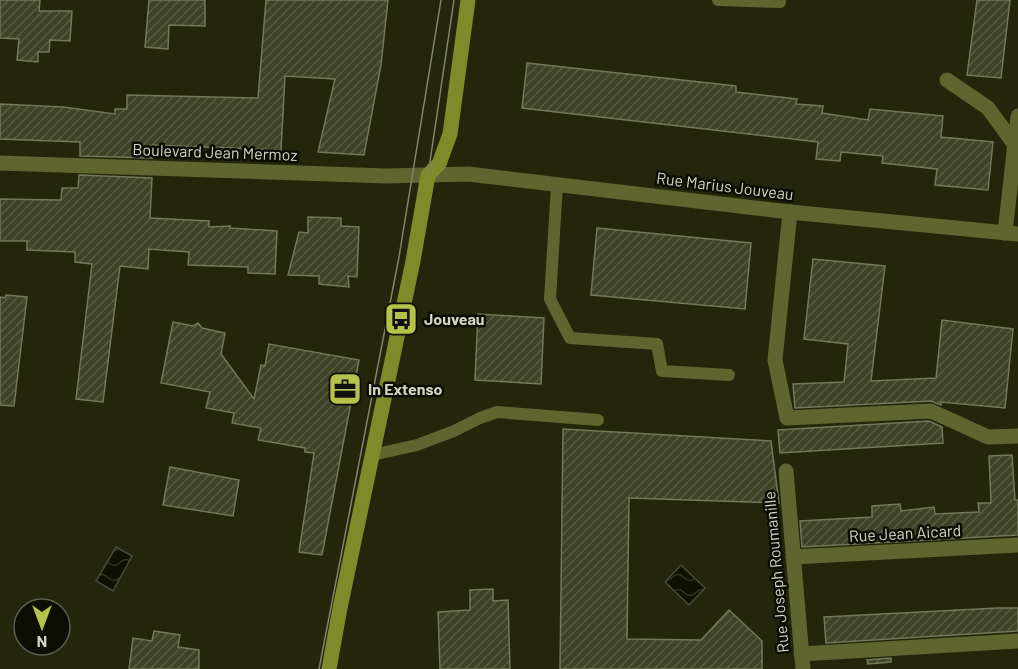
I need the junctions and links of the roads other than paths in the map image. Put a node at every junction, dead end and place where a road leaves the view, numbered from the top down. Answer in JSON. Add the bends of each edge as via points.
{"nodes":[{"id":1,"x":468,"y":0,"type":"edge"},
{"id":2,"x":718,"y":0,"type":"edge"},
{"id":3,"x":780,"y":0,"type":"edge"},
{"id":4,"x":947,"y":80,"type":"dead end"},
{"id":5,"x":1018,"y":116,"type":"edge"},
{"id":6,"x":1016,"y":145,"type":"edge"},
{"id":7,"x":0,"y":164,"type":"edge"},
{"id":8,"x":428,"y":176,"type":"junction"},
{"id":9,"x":557,"y":185,"type":"junction"},
{"id":10,"x":790,"y":212,"type":"junction"},
{"id":11,"x":1011,"y":234,"type":"edge"},
{"id":12,"x":729,"y":375,"type":"dead end"},
{"id":13,"x":598,"y":420,"type":"dead end"},
{"id":14,"x":1018,"y":436,"type":"edge"},
{"id":15,"x":372,"y":455,"type":"junction"},
{"id":16,"x":786,"y":471,"type":"dead end"},
{"id":17,"x":1018,"y":545,"type":"edge"},
{"id":18,"x":793,"y":557,"type":"junction"},
{"id":19,"x":1018,"y":640,"type":"edge"},
{"id":20,"x":802,"y":661,"type":"edge"},
{"id":21,"x":330,"y":669,"type":"edge"}],
"edges":[{"from":1,"to":8,"type":"street","via":[[450,134],[440,164]]},
{"from":2,"to":3,"type":"lane"},
{"from":4,"to":6,"type":"street","via":[[988,108]]},
{"from":5,"to":6,"type":"street"},
{"from":6,"to":11,"type":"street"},
{"from":7,"to":8,"type":"street","name":"Boulevard Jean Mermoz"},
{"from":8,"to":9,"type":"street","name":"Rue Marius Jouveau","via":[[468,174]]},
{"from":8,"to":15,"type":"street"},
{"from":9,"to":10,"type":"street","name":"Rue Marius Jouveau"},
{"from":9,"to":12,"type":"lane","via":[[550,299],[570,338],[657,344],[662,371]]},
{"from":10,"to":11,"type":"street","name":"Rue Marius Jouveau"},
{"from":10,"to":14,"type":"street","via":[[776,360],[787,418],[931,411],[988,437]]},
{"from":13,"to":15,"type":"lane","via":[[497,412],[417,445]]},
{"from":15,"to":21,"type":"street"},
{"from":16,"to":18,"type":"street","name":"Rue Joseph Roumanille"},
{"from":17,"to":18,"type":"street","name":"Rue Jean Aicard"},
{"from":18,"to":20,"type":"street","name":"Rue Joseph Roumanille"},
{"from":19,"to":20,"type":"street"}]}
